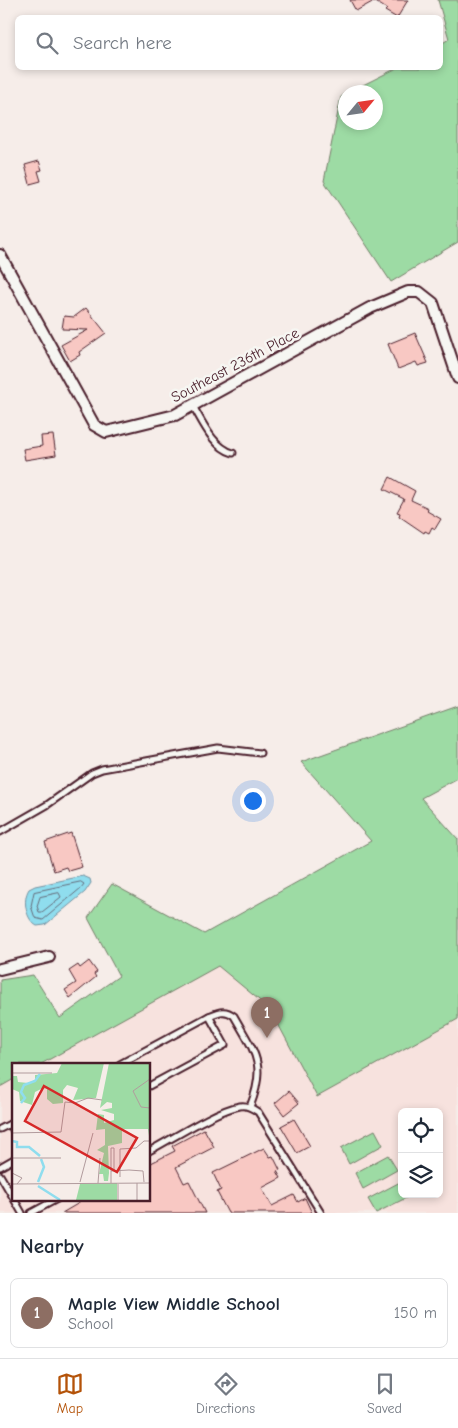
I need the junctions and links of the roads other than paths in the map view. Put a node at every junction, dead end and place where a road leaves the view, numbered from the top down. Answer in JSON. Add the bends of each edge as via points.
{"nodes":[{"id":1,"x":0,"y":256,"type":"edge"},
{"id":2,"x":458,"y":378,"type":"edge"},
{"id":3,"x":193,"y":406,"type":"junction"},
{"id":4,"x":233,"y":453,"type":"dead end"},
{"id":5,"x":260,"y":753,"type":"dead end"},
{"id":6,"x":0,"y":832,"type":"edge"},
{"id":7,"x":49,"y":957,"type":"dead end"},
{"id":8,"x":0,"y":969,"type":"edge"},
{"id":9,"x":209,"y":1016,"type":"junction"},
{"id":10,"x":123,"y":1063,"type":"edge"},
{"id":11,"x":150,"y":1085,"type":"edge"},
{"id":12,"x":250,"y":1107,"type":"junction"},
{"id":13,"x":12,"y":1123,"type":"edge"},
{"id":14,"x":0,"y":1129,"type":"edge"},
{"id":15,"x":150,"y":1150,"type":"edge"},
{"id":16,"x":12,"y":1160,"type":"edge"},
{"id":17,"x":0,"y":1167,"type":"edge"},
{"id":18,"x":0,"y":1175,"type":"edge"},
{"id":19,"x":12,"y":1196,"type":"edge"},
{"id":20,"x":15,"y":1200,"type":"edge"},
{"id":21,"x":55,"y":1200,"type":"edge"},
{"id":22,"x":22,"y":1213,"type":"edge"},
{"id":23,"x":31,"y":1213,"type":"edge"},
{"id":24,"x":321,"y":1213,"type":"edge"}],
"edges":[{"from":1,"to":3,"type":"street","name":"Southeast 236th Place","via":[[94,425],[106,432],[175,415]]},
{"from":2,"to":3,"type":"street","name":"Southeast 236th Place","via":[[433,303],[419,292],[408,292],[370,308]]},
{"from":3,"to":4,"type":"lane","via":[[221,447]]},
{"from":5,"to":6,"type":"lane","via":[[218,748],[92,773]]},
{"from":7,"to":8,"type":"street"},
{"from":9,"to":10,"type":"lane"},
{"from":9,"to":11,"type":"lane","via":[[225,1045]]},
{"from":9,"to":12,"type":"lane","via":[[220,1011],[234,1016],[257,1057],[257,1088]]},
{"from":12,"to":15,"type":"lane","via":[[240,1106],[224,1111]]},
{"from":12,"to":24,"type":"lane","via":[[258,1112]]},
{"from":13,"to":14,"type":"lane"},
{"from":16,"to":17,"type":"lane"},
{"from":18,"to":19,"type":"lane"},
{"from":20,"to":22,"type":"lane"},
{"from":21,"to":23,"type":"lane"}]}
